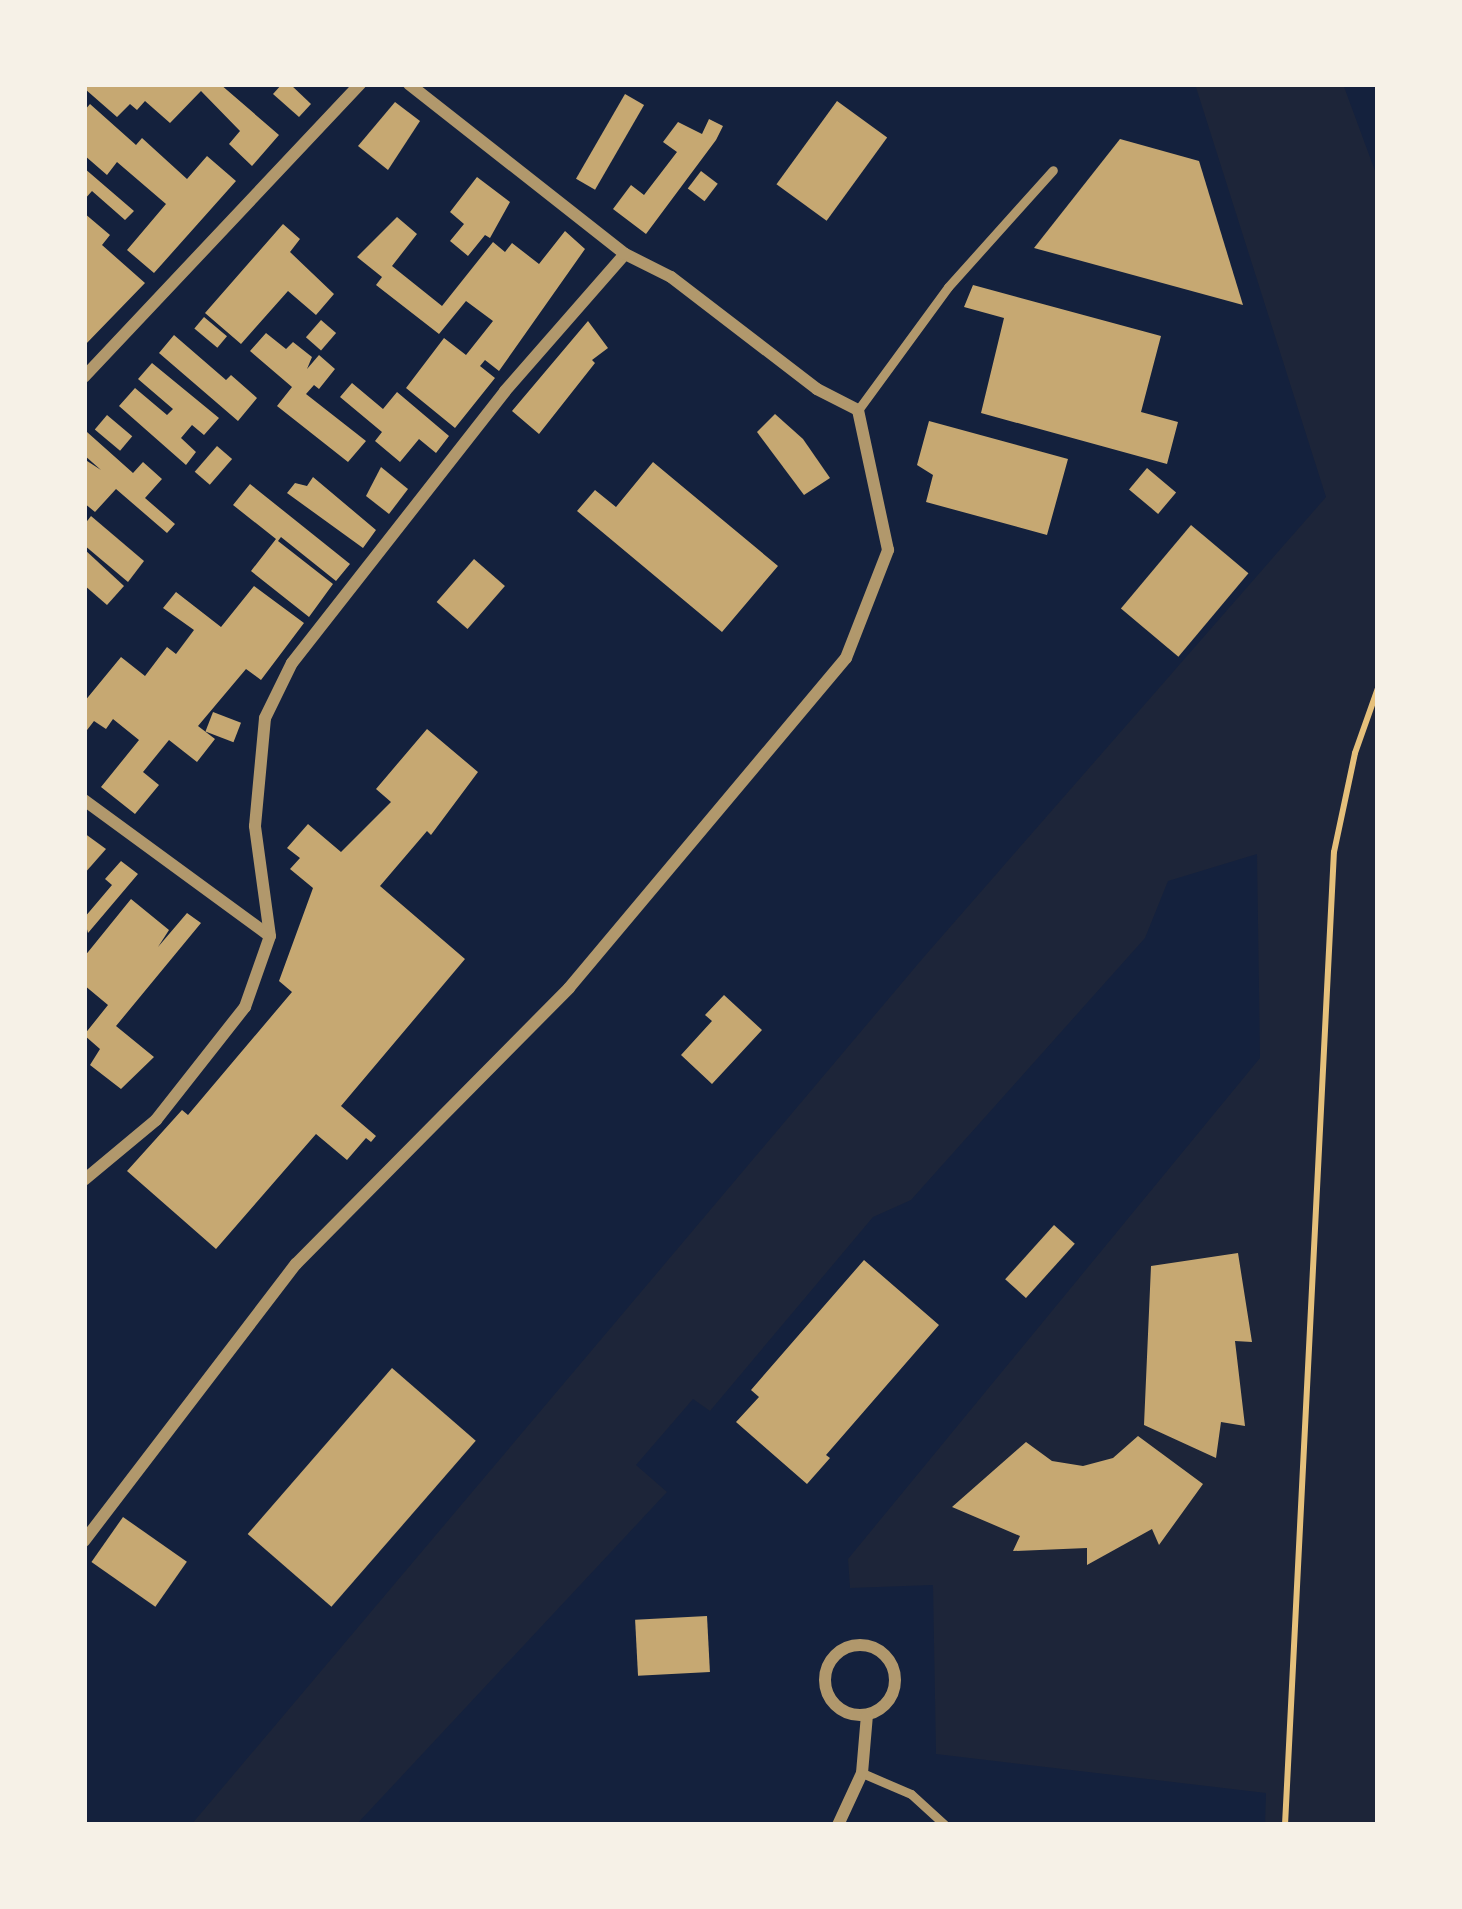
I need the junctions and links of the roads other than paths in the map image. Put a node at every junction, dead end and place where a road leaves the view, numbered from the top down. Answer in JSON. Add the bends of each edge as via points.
{"nodes":[{"id":1,"x":360,"y":84,"type":"edge"},
{"id":2,"x":409,"y":84,"type":"edge"},
{"id":3,"x":1053,"y":170,"type":"dead end"},
{"id":4,"x":625,"y":254,"type":"junction"},
{"id":5,"x":84,"y":377,"type":"edge"},
{"id":6,"x":859,"y":410,"type":"junction"},
{"id":7,"x":84,"y":800,"type":"edge"},
{"id":8,"x":270,"y":936,"type":"junction"},
{"id":9,"x":85,"y":1180,"type":"edge"},
{"id":10,"x":84,"y":1541,"type":"edge"},
{"id":11,"x":867,"y":1715,"type":"junction"},
{"id":12,"x":862,"y":1773,"type":"junction"},
{"id":13,"x":838,"y":1825,"type":"edge"},
{"id":14,"x":945,"y":1825,"type":"edge"}],
"edges":[{"from":1,"to":5,"type":"street"},
{"from":2,"to":4,"type":"street"},
{"from":3,"to":6,"type":"lane","via":[[948,287]]},
{"from":4,"to":6,"type":"street"},
{"from":4,"to":8,"type":"street","via":[[505,391],[292,663],[265,718],[255,826]]},
{"from":6,"to":10,"type":"street","via":[[889,550],[846,658],[569,988],[296,1264]]},
{"from":7,"to":8,"type":"street"},
{"from":8,"to":9,"type":"street","via":[[245,1007],[156,1120]]},
{"from":11,"to":11,"type":"street","via":[[889,1700],[895,1675],[883,1652],[856,1644],[830,1660],[825,1689],[842,1710]]},
{"from":11,"to":12,"type":"street"},
{"from":12,"to":13,"type":"street"},
{"from":12,"to":14,"type":"lane","via":[[911,1795]]}]}
